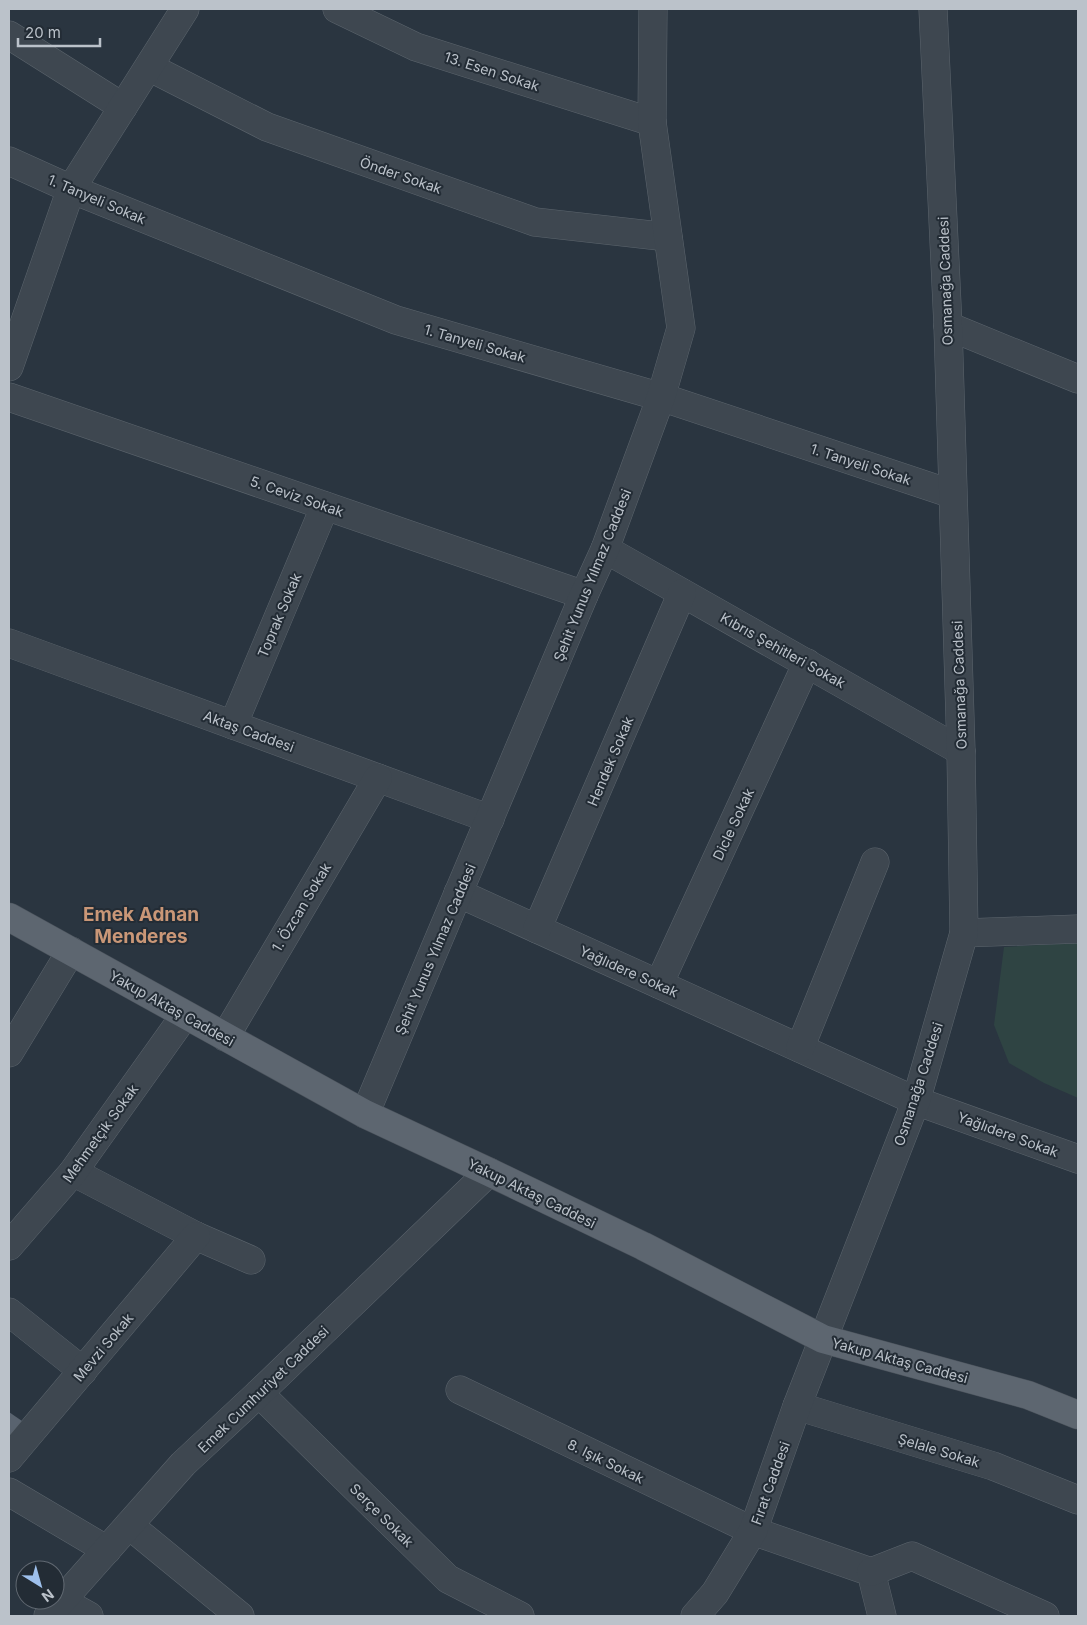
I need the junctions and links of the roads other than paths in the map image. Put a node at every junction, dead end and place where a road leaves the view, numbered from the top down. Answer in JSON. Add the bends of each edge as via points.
{"nodes":[{"id":1,"x":185,"y":9,"type":"edge"},
{"id":2,"x":337,"y":9,"type":"edge"},
{"id":3,"x":653,"y":9,"type":"edge"},
{"id":4,"x":933,"y":9,"type":"edge"},
{"id":5,"x":9,"y":35,"type":"edge"},
{"id":6,"x":149,"y":67,"type":"junction"},
{"id":7,"x":123,"y":107,"type":"junction"},
{"id":8,"x":652,"y":122,"type":"junction"},
{"id":9,"x":9,"y":161,"type":"edge"},
{"id":10,"x":71,"y":189,"type":"junction"},
{"id":11,"x":668,"y":237,"type":"junction"},
{"id":12,"x":948,"y":326,"type":"junction"},
{"id":13,"x":9,"y":367,"type":"edge"},
{"id":14,"x":1078,"y":380,"type":"edge"},
{"id":15,"x":9,"y":397,"type":"edge"},
{"id":16,"x":661,"y":397,"type":"junction"},
{"id":17,"x":952,"y":494,"type":"junction"},
{"id":18,"x":325,"y":506,"type":"junction"},
{"id":19,"x":605,"y":549,"type":"junction"},
{"id":20,"x":682,"y":593,"type":"junction"},
{"id":21,"x":584,"y":595,"type":"junction"},
{"id":22,"x":9,"y":643,"type":"edge"},
{"id":23,"x":806,"y":663,"type":"junction"},
{"id":24,"x":233,"y":725,"type":"junction"},
{"id":25,"x":961,"y":751,"type":"junction"},
{"id":26,"x":378,"y":778,"type":"junction"},
{"id":27,"x":490,"y":819,"type":"junction"},
{"id":28,"x":875,"y":862,"type":"dead end"},
{"id":29,"x":458,"y":893,"type":"junction"},
{"id":30,"x":9,"y":917,"type":"edge"},
{"id":31,"x":537,"y":929,"type":"junction"},
{"id":32,"x":1078,"y":929,"type":"edge"},
{"id":33,"x":964,"y":933,"type":"junction"},
{"id":34,"x":71,"y":951,"type":"junction"},
{"id":35,"x":659,"y":984,"type":"junction"},
{"id":36,"x":185,"y":1015,"type":"junction"},
{"id":37,"x":225,"y":1037,"type":"junction"},
{"id":38,"x":800,"y":1048,"type":"junction"},
{"id":39,"x":9,"y":1053,"type":"edge"},
{"id":40,"x":916,"y":1101,"type":"junction"},
{"id":41,"x":364,"y":1114,"type":"junction"},
{"id":42,"x":1078,"y":1159,"type":"edge"},
{"id":43,"x":73,"y":1172,"type":"junction"},
{"id":44,"x":490,"y":1172,"type":"junction"},
{"id":45,"x":196,"y":1236,"type":"junction"},
{"id":46,"x":9,"y":1246,"type":"edge"},
{"id":47,"x":251,"y":1260,"type":"dead end"},
{"id":48,"x":9,"y":1312,"type":"edge"},
{"id":49,"x":823,"y":1339,"type":"junction"},
{"id":50,"x":83,"y":1371,"type":"junction"},
{"id":51,"x":460,"y":1390,"type":"dead end"},
{"id":52,"x":260,"y":1393,"type":"junction"},
{"id":53,"x":797,"y":1406,"type":"junction"},
{"id":54,"x":1078,"y":1415,"type":"edge"},
{"id":55,"x":9,"y":1458,"type":"edge"},
{"id":56,"x":9,"y":1492,"type":"edge"},
{"id":57,"x":1078,"y":1500,"type":"edge"},
{"id":58,"x":129,"y":1525,"type":"junction"},
{"id":59,"x":753,"y":1531,"type":"junction"},
{"id":60,"x":107,"y":1550,"type":"junction"},
{"id":61,"x":871,"y":1572,"type":"junction"},
{"id":62,"x":65,"y":1598,"type":"edge"},
{"id":63,"x":60,"y":1610,"type":"edge"},
{"id":64,"x":89,"y":1616,"type":"edge"},
{"id":65,"x":240,"y":1616,"type":"edge"},
{"id":66,"x":520,"y":1616,"type":"edge"},
{"id":67,"x":695,"y":1616,"type":"edge"},
{"id":68,"x":882,"y":1616,"type":"edge"},
{"id":69,"x":1045,"y":1616,"type":"edge"}],
"edges":[{"from":1,"to":6,"type":"street"},
{"from":2,"to":8,"type":"street","name":"13. Esen Sokak","via":[[416,47]]},
{"from":3,"to":8,"type":"street","name":"Şehit Yunus Yılmaz Caddesi"},
{"from":4,"to":12,"type":"street","name":"Osmanağa Caddesi"},
{"from":5,"to":7,"type":"street"},
{"from":6,"to":7,"type":"street"},
{"from":6,"to":11,"type":"street","name":"Önder Sokak","via":[[266,127],[535,222]]},
{"from":7,"to":10,"type":"street"},
{"from":8,"to":11,"type":"street","name":"Şehit Yunus Yılmaz Caddesi"},
{"from":9,"to":10,"type":"street","name":"1. Tanyeli Sokak"},
{"from":10,"to":13,"type":"street"},
{"from":10,"to":16,"type":"street","name":"1. Tanyeli Sokak","via":[[396,320]]},
{"from":11,"to":16,"type":"street","name":"Şehit Yunus Yılmaz Caddesi","via":[[681,328]]},
{"from":12,"to":14,"type":"street"},
{"from":12,"to":17,"type":"street","name":"Osmanağa Caddesi"},
{"from":15,"to":18,"type":"street","name":"5. Ceviz Sokak"},
{"from":16,"to":17,"type":"street","name":"1. Tanyeli Sokak"},
{"from":16,"to":19,"type":"street","name":"Şehit Yunus Yılmaz Caddesi"},
{"from":17,"to":25,"type":"street","name":"Osmanağa Caddesi"},
{"from":18,"to":21,"type":"street","name":"5. Ceviz Sokak"},
{"from":18,"to":24,"type":"street","name":"Toprak Sokak"},
{"from":19,"to":20,"type":"street","name":"Kıbrıs Şehitleri Sokak"},
{"from":19,"to":21,"type":"street","name":"Şehit Yunus Yılmaz Caddesi"},
{"from":20,"to":23,"type":"street","name":"Kıbrıs Şehitleri Sokak"},
{"from":20,"to":31,"type":"street","name":"Hendek Sokak"},
{"from":21,"to":27,"type":"street","name":"Şehit Yunus Yılmaz Caddesi"},
{"from":22,"to":24,"type":"street","name":"Aktaş Caddesi"},
{"from":23,"to":25,"type":"street","name":"Kıbrıs Şehitleri Sokak"},
{"from":23,"to":35,"type":"street","name":"Dicle Sokak"},
{"from":24,"to":26,"type":"street","name":"Aktaş Caddesi"},
{"from":25,"to":33,"type":"street","name":"Osmanağa Caddesi"},
{"from":26,"to":27,"type":"street","name":"Aktaş Caddesi"},
{"from":26,"to":37,"type":"street","name":"1. Özcan Sokak"},
{"from":27,"to":29,"type":"street","name":"Şehit Yunus Yılmaz Caddesi"},
{"from":28,"to":38,"type":"street"},
{"from":29,"to":31,"type":"street","name":"Yağlıdere Sokak"},
{"from":29,"to":41,"type":"street","name":"Şehit Yunus Yılmaz Caddesi"},
{"from":30,"to":34,"type":"main road","name":"Yakup Aktaş Caddesi"},
{"from":31,"to":35,"type":"street","name":"Yağlıdere Sokak"},
{"from":32,"to":33,"type":"street"},
{"from":33,"to":40,"type":"street","name":"Osmanağa Caddesi"},
{"from":34,"to":36,"type":"main road","name":"Yakup Aktaş Caddesi"},
{"from":34,"to":39,"type":"street"},
{"from":35,"to":38,"type":"street","name":"Yağlıdere Sokak"},
{"from":36,"to":37,"type":"main road","name":"Yakup Aktaş Caddesi"},
{"from":36,"to":43,"type":"street","name":"Mehmetçik Sokak"},
{"from":37,"to":41,"type":"main road","name":"Yakup Aktaş Caddesi"},
{"from":38,"to":40,"type":"street","name":"Yağlıdere Sokak"},
{"from":40,"to":42,"type":"street","name":"Yağlıdere Sokak"},
{"from":40,"to":49,"type":"street","name":"Osmanağa Caddesi"},
{"from":41,"to":44,"type":"main road","name":"Yakup Aktaş Caddesi"},
{"from":43,"to":45,"type":"street"},
{"from":43,"to":46,"type":"street","name":"Mehmetçik Sokak"},
{"from":44,"to":49,"type":"main road","name":"Yakup Aktaş Caddesi"},
{"from":44,"to":52,"type":"street","name":"Emek Cumhuriyet Caddesi"},
{"from":45,"to":47,"type":"street"},
{"from":45,"to":50,"type":"street","name":"Mevzi Sokak"},
{"from":48,"to":50,"type":"street"},
{"from":49,"to":53,"type":"street","name":"Fırat Caddesi"},
{"from":49,"to":54,"type":"main road","name":"Yakup Aktaş Caddesi","via":[[1028,1395]]},
{"from":50,"to":55,"type":"street","name":"Mevzi Sokak"},
{"from":51,"to":59,"type":"street","name":"8. Işık Sokak"},
{"from":52,"to":58,"type":"street","name":"Emek Cumhuriyet Caddesi","via":[[183,1464]]},
{"from":52,"to":66,"type":"street","name":"Serçe Sokak","via":[[448,1579]]},
{"from":53,"to":57,"type":"street","name":"Şelale Sokak","via":[[992,1466]]},
{"from":53,"to":59,"type":"street","name":"Fırat Caddesi"},
{"from":56,"to":60,"type":"street"},
{"from":58,"to":60,"type":"street","name":"Emek Cumhuriyet Caddesi"},
{"from":58,"to":65,"type":"street"},
{"from":59,"to":61,"type":"street","name":"8. Işık Sokak"},
{"from":59,"to":67,"type":"street","name":"Fırat Caddesi","via":[[715,1593]]},
{"from":60,"to":62,"type":"street","name":"Emek Cumhuriyet Caddesi"},
{"from":61,"to":68,"type":"street"},
{"from":61,"to":69,"type":"street","via":[[912,1556]]},
{"from":63,"to":64,"type":"street"}]}
